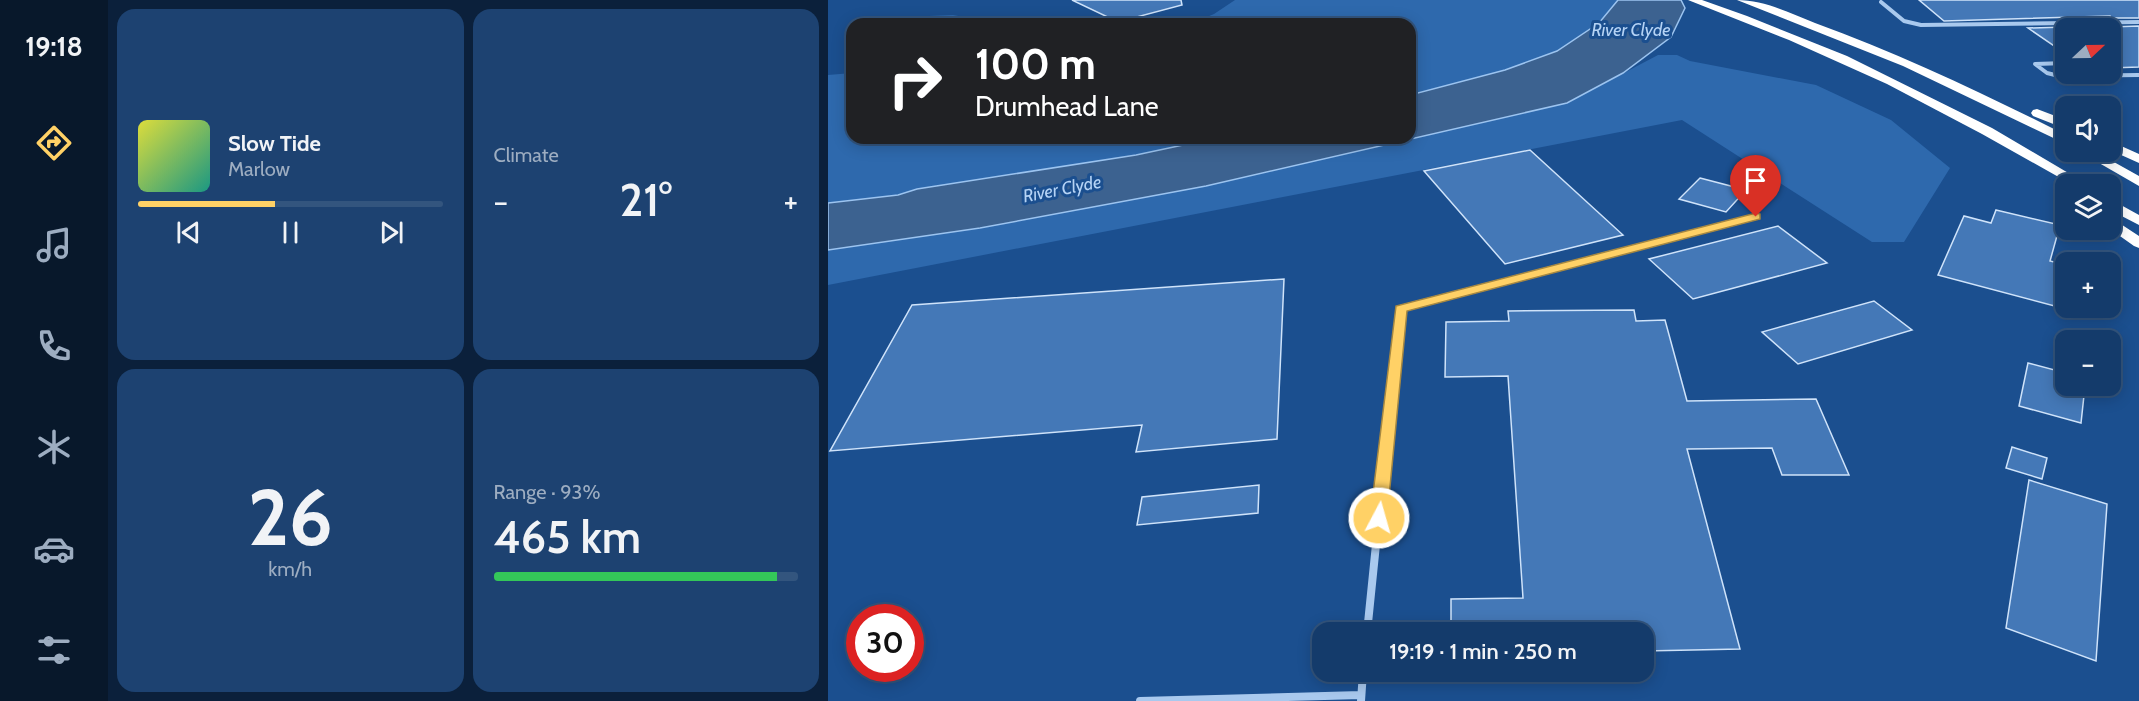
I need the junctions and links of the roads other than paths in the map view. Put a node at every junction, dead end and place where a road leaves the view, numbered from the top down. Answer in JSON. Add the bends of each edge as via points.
{"nodes":[{"id":1,"x":1742,"y":0,"type":"edge"},
{"id":2,"x":1699,"y":2,"type":"edge"},
{"id":3,"x":1881,"y":2,"type":"dead end"},
{"id":4,"x":2139,"y":22,"type":"edge"},
{"id":5,"x":1877,"y":50,"type":"junction"},
{"id":6,"x":2055,"y":63,"type":"edge"},
{"id":7,"x":2055,"y":75,"type":"edge"},
{"id":8,"x":2121,"y":77,"type":"edge"},
{"id":9,"x":2137,"y":77,"type":"edge"},
{"id":10,"x":1924,"y":98,"type":"junction"},
{"id":11,"x":2055,"y":120,"type":"edge"},
{"id":12,"x":2055,"y":134,"type":"edge"},
{"id":13,"x":2121,"y":150,"type":"edge"},
{"id":14,"x":2139,"y":159,"type":"edge"},
{"id":15,"x":2104,"y":162,"type":"edge"},
{"id":16,"x":2063,"y":174,"type":"edge"},
{"id":17,"x":2139,"y":182,"type":"edge"},
{"id":18,"x":2055,"y":183,"type":"edge"},
{"id":19,"x":2121,"y":210,"type":"edge"},
{"id":20,"x":1756,"y":217,"type":"dead end"},
{"id":21,"x":2139,"y":221,"type":"edge"},
{"id":22,"x":2121,"y":229,"type":"edge"},
{"id":23,"x":2139,"y":243,"type":"edge"},
{"id":24,"x":1368,"y":622,"type":"edge"},
{"id":25,"x":1362,"y":682,"type":"edge"},
{"id":26,"x":1361,"y":698,"type":"edge"},
{"id":27,"x":1140,"y":701,"type":"edge"}],
"edges":[{"from":1,"to":5,"type":"highway"},
{"from":2,"to":10,"type":"highway","via":[[1805,43]]},
{"from":3,"to":4,"type":"street","via":[[1904,21],[1921,25]]},
{"from":5,"to":11,"type":"highway"},
{"from":5,"to":12,"type":"highway"},
{"from":6,"to":7,"type":"street","via":[[2035,64]]},
{"from":8,"to":9,"type":"street"},
{"from":10,"to":16,"type":"highway"},
{"from":10,"to":18,"type":"highway"},
{"from":13,"to":14,"type":"highway"},
{"from":15,"to":17,"type":"highway"},
{"from":19,"to":21,"type":"highway"},
{"from":20,"to":24,"type":"street","via":[[1401,308]]},
{"from":22,"to":23,"type":"highway"},
{"from":25,"to":26,"type":"street"},
{"from":26,"to":27,"type":"street"}]}
